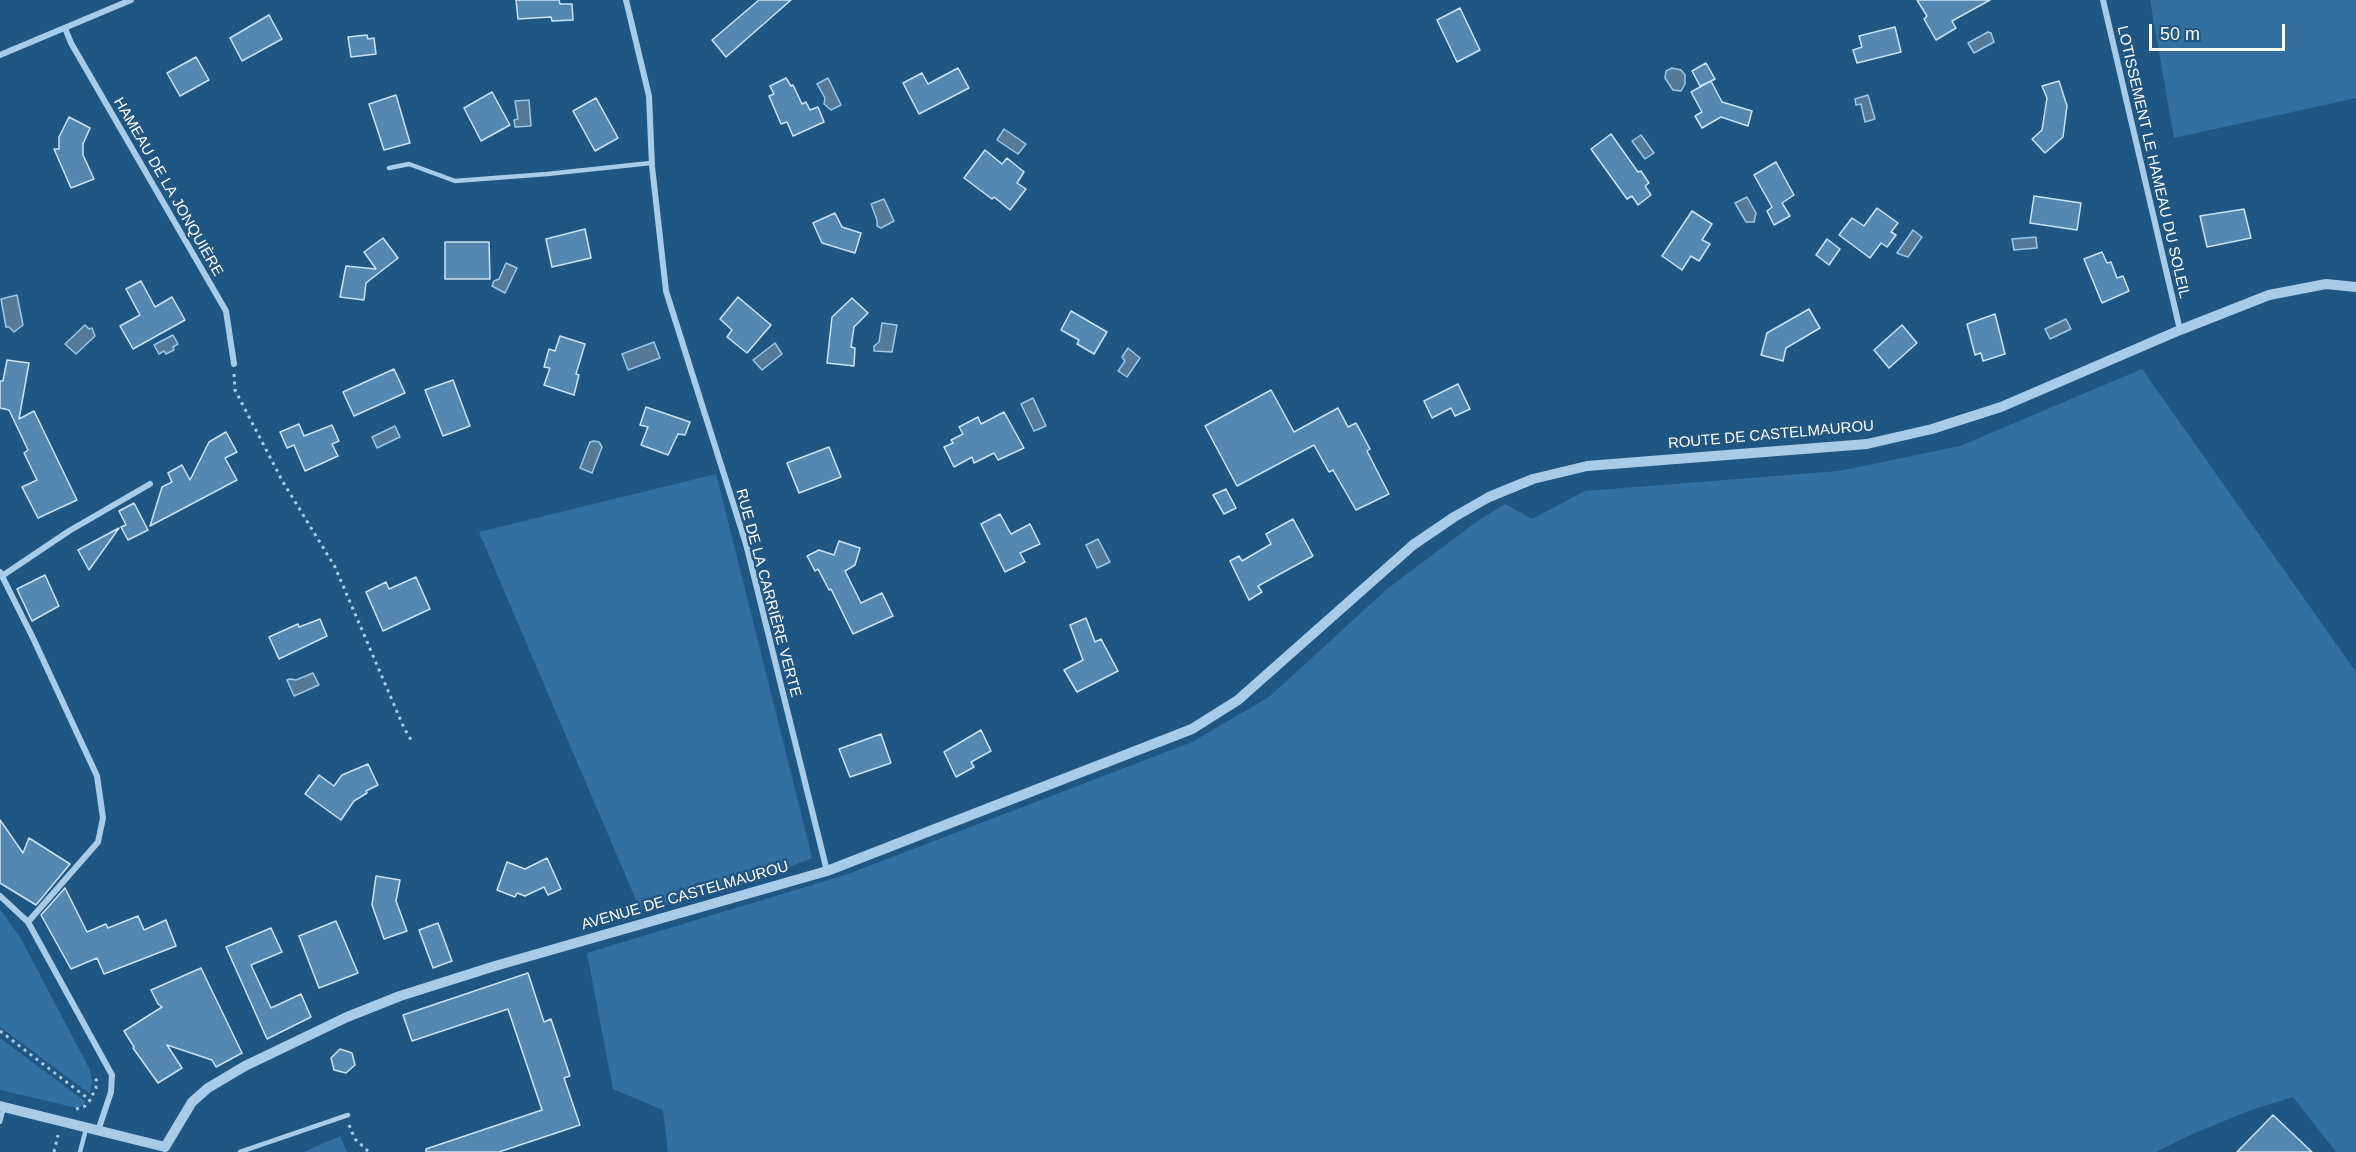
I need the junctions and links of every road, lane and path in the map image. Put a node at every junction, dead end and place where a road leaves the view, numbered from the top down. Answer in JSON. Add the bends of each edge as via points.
{"nodes":[{"id":1,"x":131,"y":0,"type":"edge"},
{"id":2,"x":627,"y":0,"type":"edge"},
{"id":3,"x":2103,"y":0,"type":"edge"},
{"id":4,"x":64,"y":28,"type":"junction"},
{"id":5,"x":0,"y":55,"type":"edge"},
{"id":6,"x":651,"y":163,"type":"junction"},
{"id":7,"x":389,"y":168,"type":"dead end"},
{"id":8,"x":2356,"y":287,"type":"edge"},
{"id":9,"x":2180,"y":330,"type":"junction"},
{"id":10,"x":234,"y":364,"type":"joint"},
{"id":11,"x":150,"y":484,"type":"dead end"},
{"id":12,"x":1,"y":574,"type":"edge"},
{"id":13,"x":1238,"y":700,"type":"joint"},
{"id":14,"x":413,"y":743,"type":"dead end"},
{"id":15,"x":827,"y":871,"type":"junction"},
{"id":16,"x":0,"y":896,"type":"edge"},
{"id":17,"x":28,"y":922,"type":"junction"},
{"id":18,"x":0,"y":1031,"type":"edge"},
{"id":19,"x":90,"y":1100,"type":"dead end"},
{"id":20,"x":2,"y":1107,"type":"edge"},
{"id":21,"x":346,"y":1116,"type":"joint"},
{"id":22,"x":0,"y":1122,"type":"edge"},
{"id":23,"x":86,"y":1127,"type":"junction"},
{"id":24,"x":98,"y":1132,"type":"junction"},
{"id":25,"x":167,"y":1150,"type":"edge"},
{"id":26,"x":80,"y":1152,"type":"edge"},
{"id":27,"x":240,"y":1152,"type":"edge"},
{"id":28,"x":369,"y":1152,"type":"edge"}],
"edges":[{"from":1,"to":4,"type":"street"},
{"from":2,"to":6,"type":"street","name":"RUE DE LA CARRIÈRE VERTE","via":[[649,96]]},
{"from":3,"to":9,"type":"street","name":"LOTISSEMENT LE HAMEAU DU SOLEIL"},
{"from":4,"to":5,"type":"street"},
{"from":4,"to":10,"type":"street","name":"HAMEAU DE LA JONQUIÈRE","via":[[226,311]]},
{"from":6,"to":7,"type":"lane","via":[[455,181],[409,164]]},
{"from":6,"to":15,"type":"street","name":"RUE DE LA CARRIÈRE VERTE","via":[[666,291],[746,544]]},
{"from":8,"to":9,"type":"street","name":"ROUTE DE CASTELMAUROU","via":[[2326,284],[2269,295]]},
{"from":9,"to":13,"type":"street","name":"ROUTE DE CASTELMAUROU","via":[[2001,407],[1867,444],[1587,466],[1533,479],[1489,497],[1413,545]]},
{"from":10,"to":14,"type":"path","via":[[235,390],[283,482],[335,567]]},
{"from":11,"to":12,"type":"street"},
{"from":12,"to":17,"type":"street","via":[[97,776],[103,818],[98,842]]},
{"from":13,"to":15,"type":"street","name":"AVENUE DE CASTELMAUROU","via":[[1192,729]]},
{"from":15,"to":25,"type":"street","name":"AVENUE DE CASTELMAUROU","via":[[495,966],[347,1017],[208,1088],[192,1102]]},
{"from":16,"to":17,"type":"street"},
{"from":17,"to":24,"type":"street","via":[[112,1075],[111,1092]]},
{"from":18,"to":19,"type":"path"},
{"from":20,"to":22,"type":"lane"},
{"from":20,"to":23,"type":"street"},
{"from":21,"to":27,"type":"lane"},
{"from":21,"to":28,"type":"path","via":[[355,1139]]},
{"from":23,"to":24,"type":"street"},
{"from":23,"to":26,"type":"lane"},
{"from":24,"to":25,"type":"street"}]}
